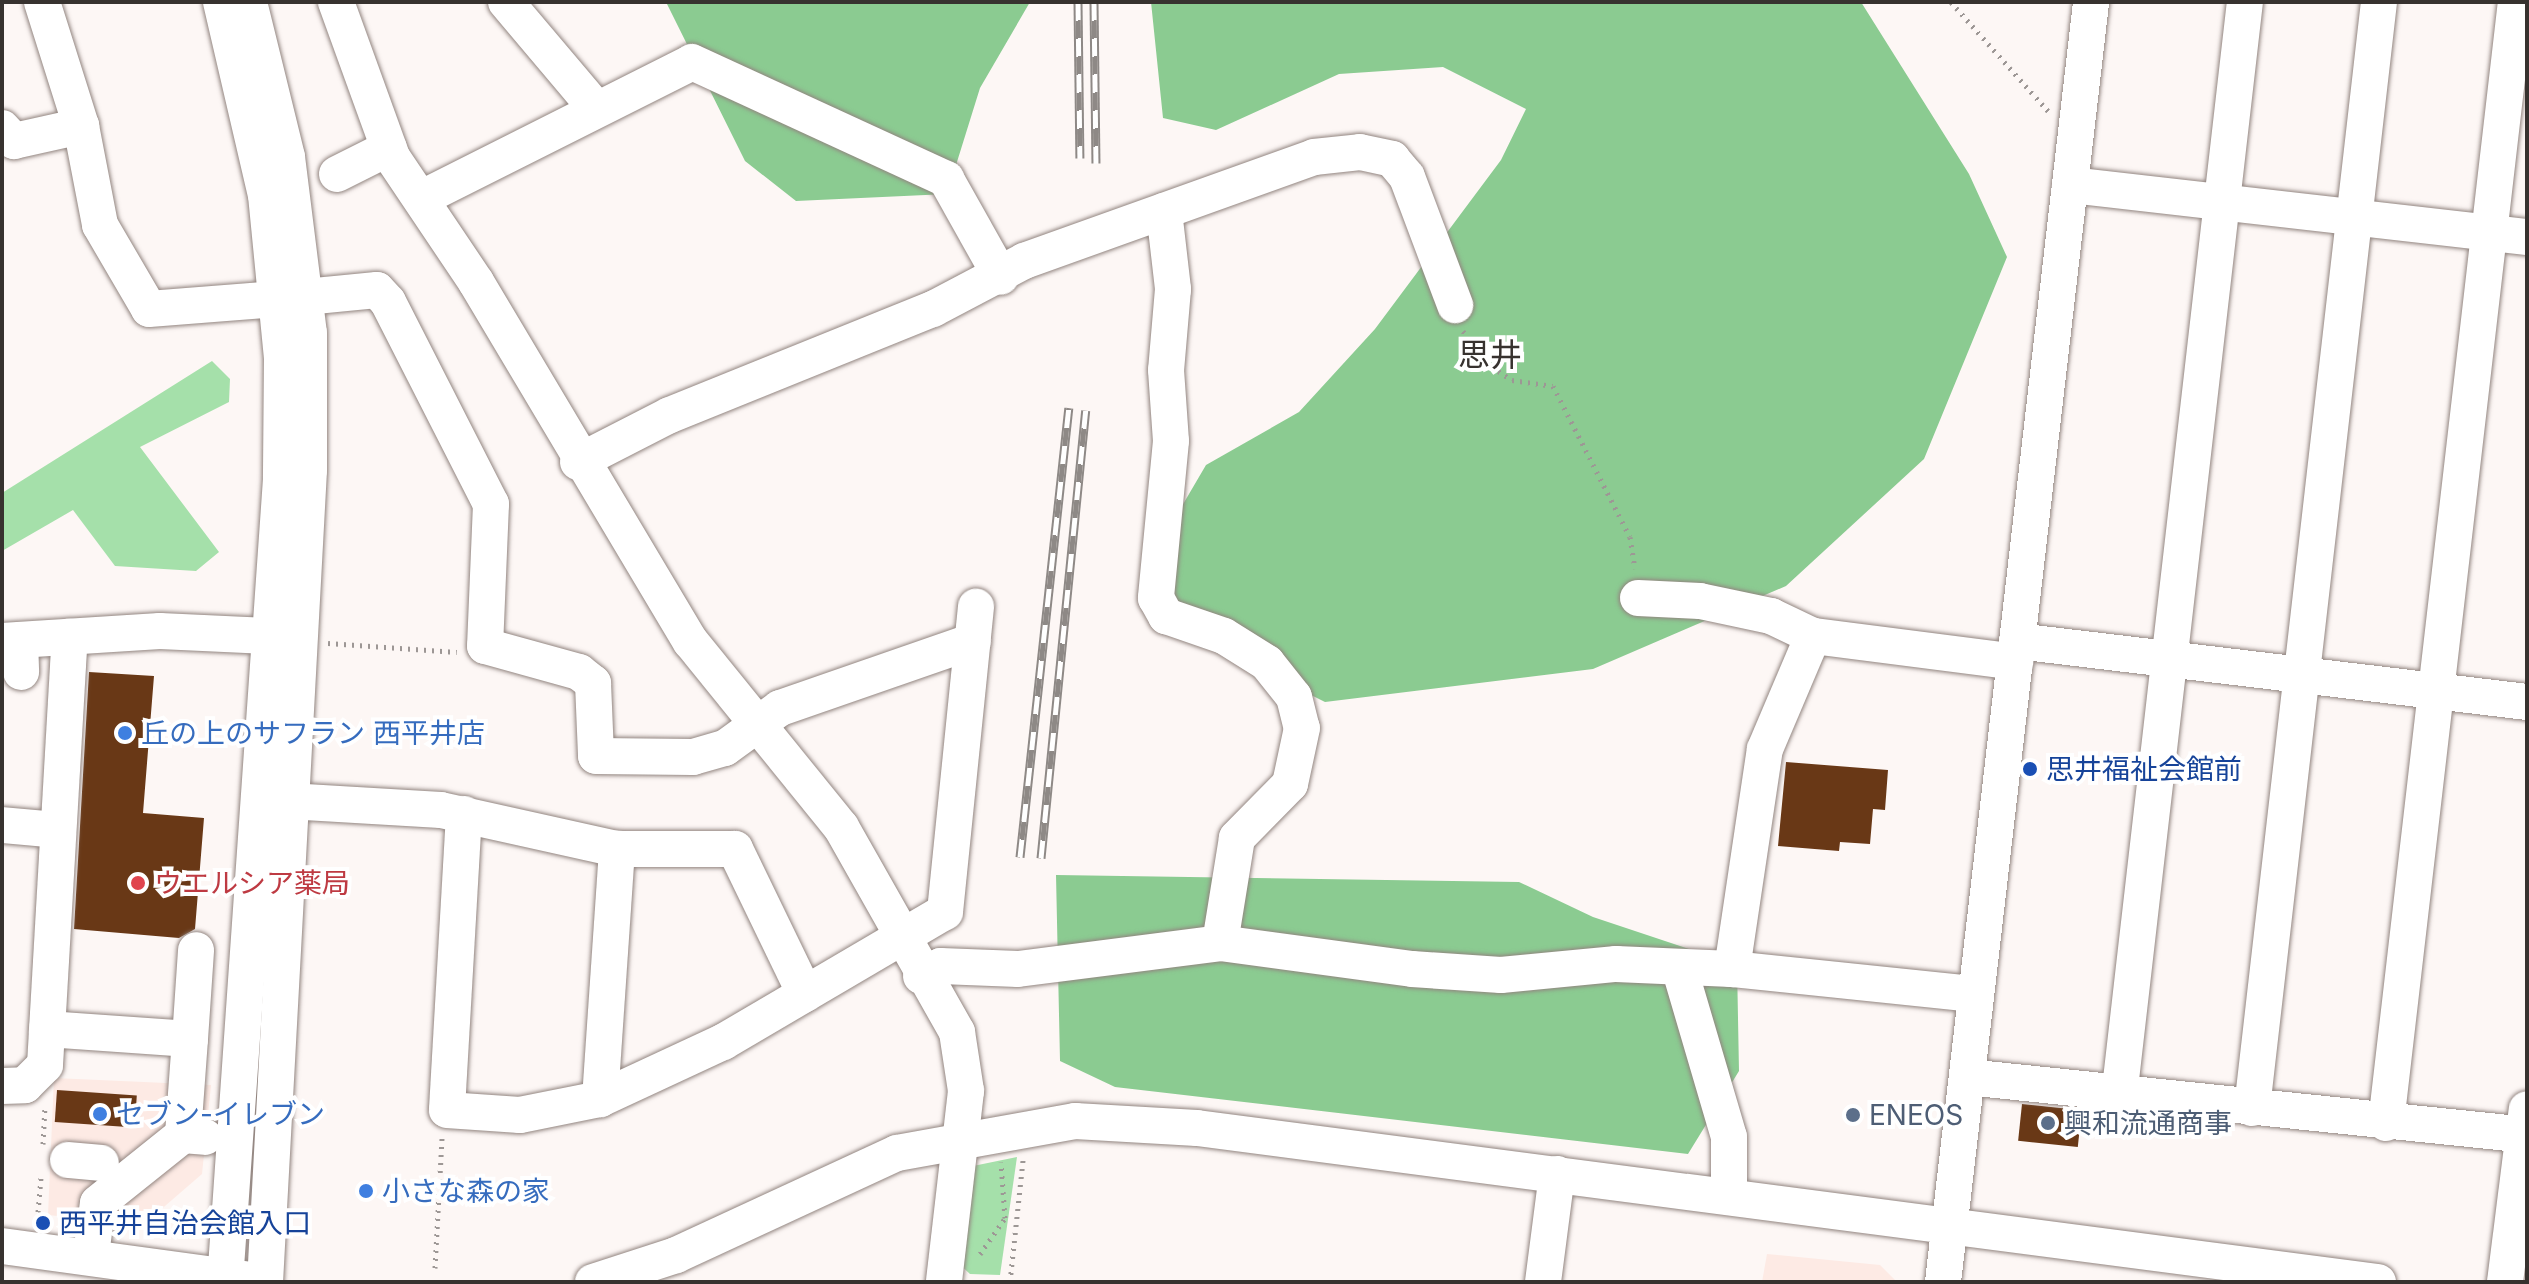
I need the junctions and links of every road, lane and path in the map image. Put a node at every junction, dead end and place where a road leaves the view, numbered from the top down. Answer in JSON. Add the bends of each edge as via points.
{"nodes":[{"id":1,"x":42,"y":2,"type":"edge"},
{"id":2,"x":221,"y":2,"type":"edge"},
{"id":3,"x":249,"y":2,"type":"edge"},
{"id":4,"x":336,"y":2,"type":"edge"},
{"id":5,"x":506,"y":2,"type":"edge"},
{"id":6,"x":1951,"y":2,"type":"edge"},
{"id":7,"x":2091,"y":2,"type":"edge"},
{"id":8,"x":2245,"y":2,"type":"edge"},
{"id":9,"x":2379,"y":2,"type":"edge"},
{"id":10,"x":2516,"y":2,"type":"edge"},
{"id":11,"x":594,"y":106,"type":"junction"},
{"id":12,"x":81,"y":126,"type":"junction"},
{"id":13,"x":2,"y":128,"type":"edge"},
{"id":14,"x":2075,"y":139,"type":"junction"},
{"id":15,"x":389,"y":148,"type":"junction"},
{"id":16,"x":337,"y":174,"type":"dead end"},
{"id":17,"x":2070,"y":185,"type":"junction"},
{"id":18,"x":422,"y":198,"type":"junction"},
{"id":19,"x":2220,"y":203,"type":"junction"},
{"id":20,"x":1164,"y":211,"type":"junction"},
{"id":21,"x":2354,"y":218,"type":"junction"},
{"id":22,"x":2488,"y":232,"type":"junction"},
{"id":23,"x":2527,"y":237,"type":"edge"},
{"id":24,"x":1001,"y":277,"type":"junction"},
{"id":25,"x":291,"y":298,"type":"junction"},
{"id":26,"x":1455,"y":305,"type":"joint"},
{"id":27,"x":578,"y":462,"type":"junction"},
{"id":28,"x":1638,"y":598,"type":"joint"},
{"id":29,"x":268,"y":636,"type":"junction"},
{"id":30,"x":1813,"y":636,"type":"junction"},
{"id":31,"x":70,"y":637,"type":"junction"},
{"id":32,"x":328,"y":643,"type":"dead end"},
{"id":33,"x":485,"y":646,"type":"junction"},
{"id":34,"x":14,"y":651,"type":"edge"},
{"id":35,"x":2016,"y":651,"type":"junction"},
{"id":36,"x":2170,"y":660,"type":"junction"},
{"id":37,"x":2301,"y":673,"type":"junction"},
{"id":38,"x":2436,"y":691,"type":"junction"},
{"id":39,"x":2527,"y":702,"type":"edge"},
{"id":40,"x":756,"y":728,"type":"junction"},
{"id":41,"x":288,"y":801,"type":"junction"},
{"id":42,"x":464,"y":814,"type":"junction"},
{"id":43,"x":2,"y":825,"type":"edge"},
{"id":44,"x":58,"y":830,"type":"junction"},
{"id":45,"x":617,"y":849,"type":"junction"},
{"id":46,"x":900,"y":943,"type":"junction"},
{"id":47,"x":1220,"y":943,"type":"junction"},
{"id":48,"x":196,"y":950,"type":"dead end"},
{"id":49,"x":1679,"y":967,"type":"junction"},
{"id":50,"x":1732,"y":969,"type":"junction"},
{"id":51,"x":921,"y":976,"type":"junction"},
{"id":52,"x":805,"y":994,"type":"junction"},
{"id":53,"x":1976,"y":994,"type":"junction"},
{"id":54,"x":47,"y":1029,"type":"junction"},
{"id":55,"x":190,"y":1039,"type":"junction"},
{"id":56,"x":1967,"y":1077,"type":"junction"},
{"id":57,"x":2,"y":1086,"type":"edge"},
{"id":58,"x":2119,"y":1097,"type":"junction"},
{"id":59,"x":600,"y":1099,"type":"junction"},
{"id":60,"x":2252,"y":1108,"type":"junction"},
{"id":61,"x":447,"y":1110,"type":"junction"},
{"id":62,"x":2386,"y":1123,"type":"junction"},
{"id":63,"x":2526,"y":1126,"type":"edge"},
{"id":64,"x":183,"y":1135,"type":"junction"},
{"id":65,"x":960,"y":1136,"type":"junction"},
{"id":66,"x":235,"y":1139,"type":"junction"},
{"id":67,"x":1024,"y":1143,"type":"dead end"},
{"id":68,"x":1003,"y":1147,"type":"dead end"},
{"id":69,"x":143,"y":1167,"type":"junction"},
{"id":70,"x":1557,"y":1174,"type":"junction"},
{"id":71,"x":1729,"y":1196,"type":"junction"},
{"id":72,"x":98,"y":1203,"type":"junction"},
{"id":73,"x":1950,"y":1224,"type":"junction"},
{"id":74,"x":2,"y":1246,"type":"edge"},
{"id":75,"x":91,"y":1254,"type":"junction"},
{"id":76,"x":435,"y":1268,"type":"dead end"},
{"id":77,"x":957,"y":1278,"type":"edge"},
{"id":78,"x":225,"y":1279,"type":"edge"},
{"id":79,"x":263,"y":1282,"type":"edge"},
{"id":80,"x":593,"y":1282,"type":"edge"},
{"id":81,"x":1010,"y":1282,"type":"edge"},
{"id":82,"x":1543,"y":1282,"type":"edge"},
{"id":83,"x":1943,"y":1282,"type":"edge"},
{"id":84,"x":2378,"y":1282,"type":"edge"},
{"id":85,"x":2505,"y":1282,"type":"edge"}],
"edges":[{"from":1,"to":12,"type":"street"},
{"from":2,"to":25,"type":"street"},
{"from":3,"to":25,"type":"street","via":[[287,157]]},
{"from":4,"to":15,"type":"street"},
{"from":5,"to":11,"type":"street"},
{"from":6,"to":14,"type":"path"},
{"from":7,"to":14,"type":"street"},
{"from":8,"to":19,"type":"street"},
{"from":9,"to":21,"type":"street"},
{"from":10,"to":22,"type":"street"},
{"from":11,"to":18,"type":"street"},
{"from":11,"to":24,"type":"street","via":[[692,62],[711,69],[946,179]]},
{"from":12,"to":13,"type":"street","via":[[14,141]]},
{"from":12,"to":25,"type":"street","via":[[100,225],[149,309]]},
{"from":14,"to":17,"type":"street"},
{"from":15,"to":16,"type":"street"},
{"from":15,"to":18,"type":"street"},
{"from":17,"to":19,"type":"street"},
{"from":17,"to":35,"type":"street"},
{"from":18,"to":27,"type":"street"},
{"from":19,"to":21,"type":"street"},
{"from":19,"to":36,"type":"street"},
{"from":20,"to":24,"type":"street","via":[[1080,238]]},
{"from":20,"to":26,"type":"street","via":[[1314,157],[1379,154],[1407,177]]},
{"from":20,"to":47,"type":"street","via":[[1173,289],[1166,370],[1171,441],[1156,598],[1166,616],[1224,636],[1267,663],[1294,697],[1302,728],[1290,784],[1237,838]]},
{"from":21,"to":22,"type":"street"},
{"from":21,"to":37,"type":"street"},
{"from":22,"to":23,"type":"street"},
{"from":22,"to":38,"type":"street"},
{"from":24,"to":27,"type":"street","via":[[670,415]]},
{"from":25,"to":29,"type":"street"},
{"from":25,"to":33,"type":"street","via":[[377,290],[491,504]]},
{"from":25,"to":41,"type":"street","via":[[309,470]]},
{"from":26,"to":28,"type":"path","via":[[1485,362],[1512,380],[1553,386],[1630,537]]},
{"from":27,"to":40,"type":"street","via":[[691,642]]},
{"from":28,"to":30,"type":"street","via":[[1700,601],[1771,616]]},
{"from":29,"to":31,"type":"street"},
{"from":29,"to":66,"type":"street"},
{"from":30,"to":35,"type":"street"},
{"from":30,"to":50,"type":"street","via":[[1765,749]]},
{"from":31,"to":34,"type":"street"},
{"from":31,"to":44,"type":"street"},
{"from":32,"to":33,"type":"path","via":[[468,652]]},
{"from":33,"to":40,"type":"street","via":[[579,672],[593,683],[596,756],[693,757]]},
{"from":35,"to":36,"type":"street"},
{"from":35,"to":53,"type":"street"},
{"from":36,"to":37,"type":"street"},
{"from":36,"to":58,"type":"street"},
{"from":37,"to":38,"type":"street"},
{"from":37,"to":60,"type":"street"},
{"from":38,"to":39,"type":"street"},
{"from":38,"to":62,"type":"street"},
{"from":40,"to":46,"type":"street","via":[[841,827]]},
{"from":40,"to":46,"type":"street","via":[[780,708],[974,624],[945,912]]},
{"from":41,"to":42,"type":"street"},
{"from":41,"to":79,"type":"street"},
{"from":42,"to":45,"type":"street"},
{"from":42,"to":61,"type":"street"},
{"from":43,"to":44,"type":"street"},
{"from":44,"to":54,"type":"street"},
{"from":45,"to":52,"type":"street","via":[[735,849]]},
{"from":45,"to":59,"type":"street"},
{"from":46,"to":51,"type":"street"},
{"from":46,"to":52,"type":"street"},
{"from":47,"to":49,"type":"street","via":[[1501,975],[1616,964]]},
{"from":47,"to":51,"type":"street","via":[[1018,969],[941,966]]},
{"from":48,"to":55,"type":"street"},
{"from":49,"to":50,"type":"street"},
{"from":49,"to":71,"type":"street","via":[[1729,1137]]},
{"from":50,"to":53,"type":"street"},
{"from":51,"to":65,"type":"street","via":[[957,1032],[963,1055]]},
{"from":52,"to":59,"type":"street","via":[[648,1081]]},
{"from":53,"to":56,"type":"street"},
{"from":54,"to":55,"type":"street"},
{"from":54,"to":57,"type":"street","via":[[45,1065],[25,1085]]},
{"from":55,"to":64,"type":"street"},
{"from":56,"to":58,"type":"street"},
{"from":56,"to":73,"type":"street"},
{"from":58,"to":60,"type":"street"},
{"from":59,"to":61,"type":"street","via":[[520,1115]]},
{"from":60,"to":62,"type":"street"},
{"from":61,"to":76,"type":"path"},
{"from":62,"to":63,"type":"street"},
{"from":63,"to":85,"type":"street"},
{"from":64,"to":66,"type":"street"},
{"from":64,"to":69,"type":"street"},
{"from":65,"to":70,"type":"street","via":[[1041,1122],[1129,1122]]},
{"from":65,"to":77,"type":"street"},
{"from":65,"to":80,"type":"street","via":[[897,1153],[676,1255]]},
{"from":66,"to":78,"type":"street"},
{"from":67,"to":81,"type":"path"},
{"from":68,"to":77,"type":"path","via":[[1005,1218]]},
{"from":69,"to":72,"type":"street"},
{"from":69,"to":72,"type":"street","via":[[84,1161]]},
{"from":70,"to":71,"type":"street"},
{"from":70,"to":82,"type":"street"},
{"from":71,"to":73,"type":"street"},
{"from":72,"to":75,"type":"street"},
{"from":73,"to":83,"type":"street"},
{"from":73,"to":84,"type":"street"},
{"from":74,"to":75,"type":"street"},
{"from":75,"to":78,"type":"street"},
{"from":78,"to":79,"type":"street"}]}
